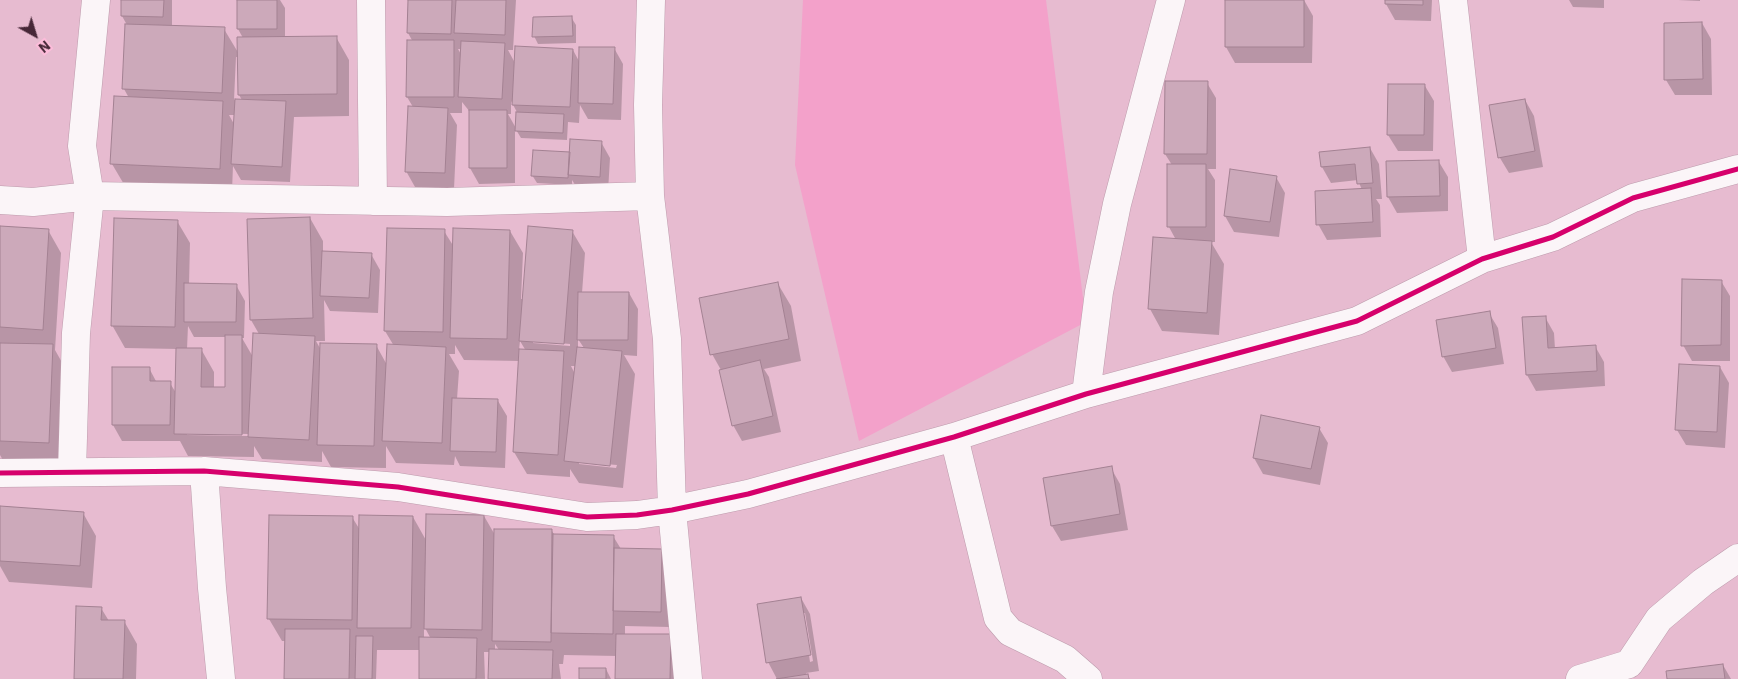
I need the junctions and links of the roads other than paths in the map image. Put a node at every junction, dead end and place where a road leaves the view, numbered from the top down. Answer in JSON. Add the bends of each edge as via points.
{"nodes":[{"id":1,"x":96,"y":0,"type":"edge"},
{"id":2,"x":371,"y":0,"type":"edge"},
{"id":3,"x":651,"y":0,"type":"edge"},
{"id":4,"x":1170,"y":0,"type":"edge"},
{"id":5,"x":1453,"y":0,"type":"edge"},
{"id":6,"x":1738,"y":169,"type":"edge"},
{"id":7,"x":90,"y":196,"type":"junction"},
{"id":8,"x":650,"y":196,"type":"junction"},
{"id":9,"x":0,"y":200,"type":"edge"},
{"id":10,"x":373,"y":201,"type":"junction"},
{"id":11,"x":1482,"y":259,"type":"junction"},
{"id":12,"x":1086,"y":394,"type":"junction"},
{"id":13,"x":954,"y":437,"type":"junction"},
{"id":14,"x":204,"y":471,"type":"junction"},
{"id":15,"x":72,"y":472,"type":"junction"},
{"id":16,"x":0,"y":473,"type":"edge"},
{"id":17,"x":672,"y":510,"type":"junction"},
{"id":18,"x":1738,"y":558,"type":"edge"},
{"id":19,"x":221,"y":679,"type":"edge"},
{"id":20,"x":688,"y":679,"type":"edge"},
{"id":21,"x":1088,"y":679,"type":"edge"},
{"id":22,"x":1580,"y":679,"type":"edge"}],
"edges":[{"from":1,"to":7,"type":"street","via":[[82,146]]},
{"from":2,"to":10,"type":"street"},
{"from":3,"to":8,"type":"street"},
{"from":4,"to":12,"type":"street","via":[[1117,204],[1099,292]]},
{"from":5,"to":11,"type":"street"},
{"from":6,"to":11,"type":"street","via":[[1633,198],[1553,237]]},
{"from":7,"to":9,"type":"street","via":[[33,202]]},
{"from":7,"to":10,"type":"street"},
{"from":7,"to":15,"type":"street","via":[[76,333]]},
{"from":8,"to":10,"type":"street","via":[[534,201]]},
{"from":8,"to":17,"type":"street","via":[[667,338]]},
{"from":11,"to":12,"type":"street","via":[[1357,321]]},
{"from":12,"to":13,"type":"street"},
{"from":13,"to":17,"type":"street","via":[[748,494]]},
{"from":13,"to":21,"type":"street","via":[[998,618],[1015,635],[1065,659]]},
{"from":14,"to":15,"type":"street"},
{"from":14,"to":17,"type":"street","via":[[398,487],[587,517]]},
{"from":14,"to":19,"type":"street"},
{"from":15,"to":16,"type":"street"},
{"from":17,"to":20,"type":"street"},
{"from":18,"to":22,"type":"street","via":[[1703,582],[1659,620],[1629,664]]}]}
